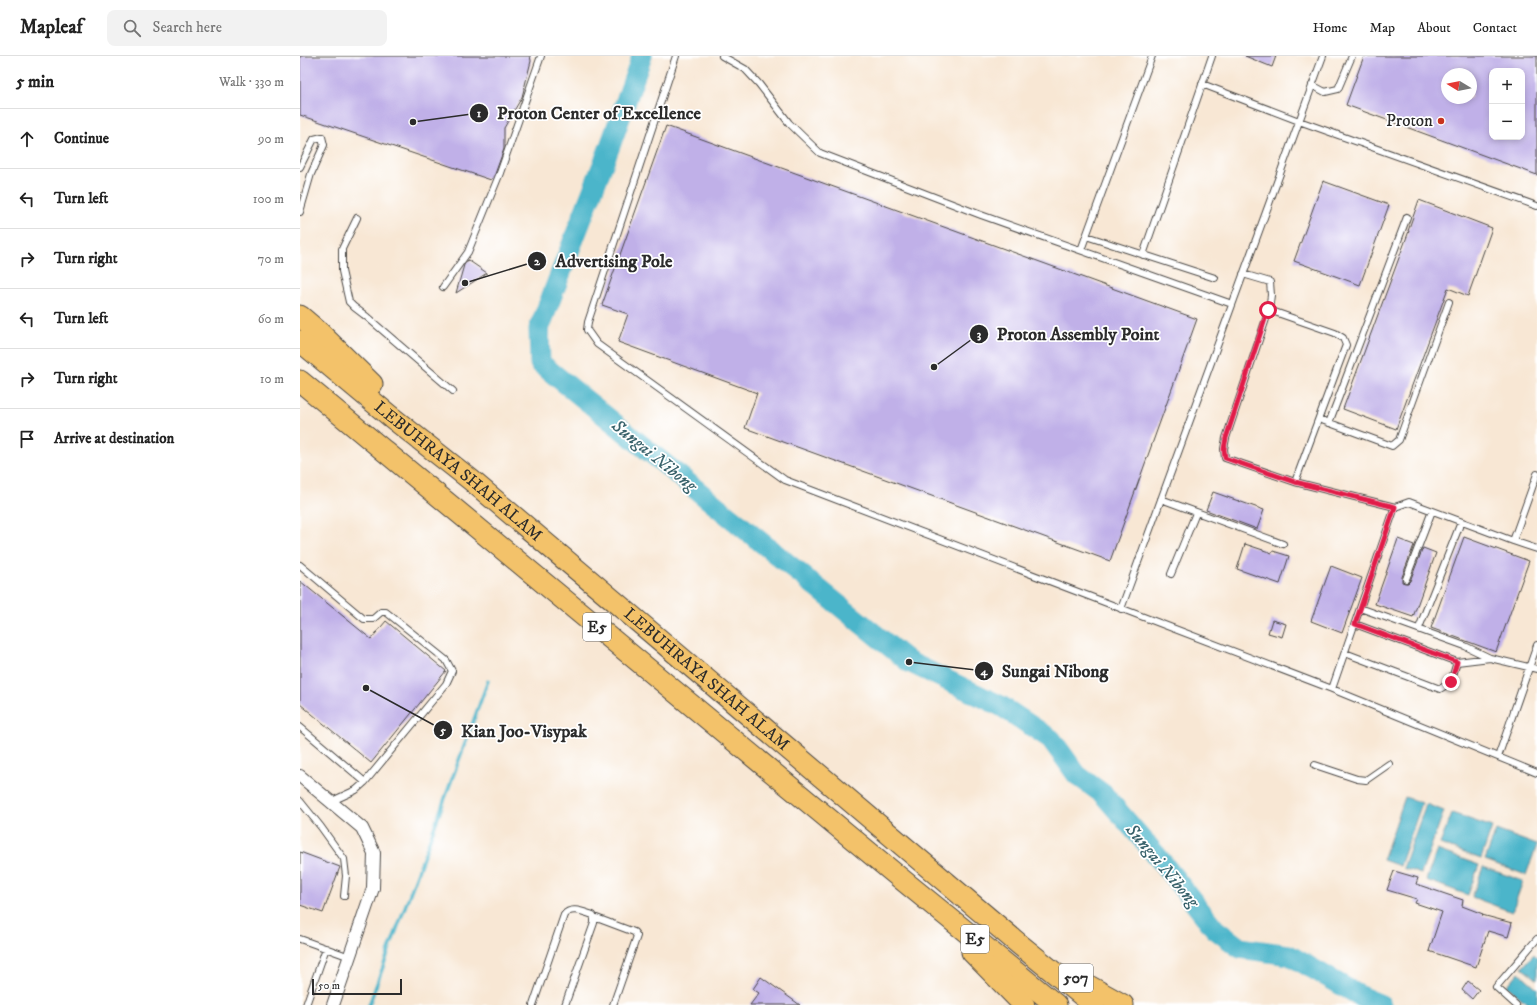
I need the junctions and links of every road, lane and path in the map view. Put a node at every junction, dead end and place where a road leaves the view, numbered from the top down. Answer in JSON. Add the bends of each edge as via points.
{"nodes":[{"id":1,"x":541,"y":56,"type":"edge"},
{"id":2,"x":676,"y":56,"type":"edge"},
{"id":3,"x":722,"y":56,"type":"edge"},
{"id":4,"x":1152,"y":56,"type":"edge"},
{"id":5,"x":1212,"y":56,"type":"edge"},
{"id":6,"x":1323,"y":56,"type":"edge"},
{"id":7,"x":1352,"y":56,"type":"edge"},
{"id":8,"x":1202,"y":84,"type":"junction"},
{"id":9,"x":1312,"y":85,"type":"junction"},
{"id":10,"x":1299,"y":121,"type":"junction"},
{"id":11,"x":300,"y":167,"type":"edge"},
{"id":12,"x":1537,"y":206,"type":"edge"},
{"id":13,"x":300,"y":212,"type":"edge"},
{"id":14,"x":1407,"y":217,"type":"dead end"},
{"id":15,"x":357,"y":218,"type":"dead end"},
{"id":16,"x":1086,"y":236,"type":"junction"},
{"id":17,"x":1081,"y":250,"type":"junction"},
{"id":18,"x":1143,"y":254,"type":"junction"},
{"id":19,"x":1243,"y":274,"type":"junction"},
{"id":20,"x":1215,"y":278,"type":"dead end"},
{"id":21,"x":443,"y":287,"type":"dead end"},
{"id":22,"x":1449,"y":302,"type":"dead end"},
{"id":23,"x":1232,"y":304,"type":"junction"},
{"id":24,"x":1268,"y":310,"type":"junction"},
{"id":25,"x":302,"y":313,"type":"edge"},
{"id":26,"x":300,"y":341,"type":"edge"},
{"id":27,"x":300,"y":380,"type":"edge"},
{"id":28,"x":453,"y":391,"type":"dead end"},
{"id":29,"x":1318,"y":419,"type":"junction"},
{"id":30,"x":1329,"y":423,"type":"junction"},
{"id":31,"x":1537,"y":474,"type":"edge"},
{"id":32,"x":472,"y":480,"type":"junction"},
{"id":33,"x":1295,"y":482,"type":"junction"},
{"id":34,"x":1160,"y":499,"type":"junction"},
{"id":35,"x":1395,"y":507,"type":"junction"},
{"id":36,"x":1432,"y":511,"type":"junction"},
{"id":37,"x":1196,"y":512,"type":"junction"},
{"id":38,"x":1460,"y":522,"type":"junction"},
{"id":39,"x":1513,"y":541,"type":"junction"},
{"id":40,"x":1283,"y":544,"type":"dead end"},
{"id":41,"x":1537,"y":549,"type":"edge"},
{"id":42,"x":300,"y":565,"type":"edge"},
{"id":43,"x":1171,"y":574,"type":"dead end"},
{"id":44,"x":1406,"y":579,"type":"dead end"},
{"id":45,"x":1360,"y":608,"type":"junction"},
{"id":46,"x":1121,"y":609,"type":"junction"},
{"id":47,"x":1355,"y":624,"type":"junction"},
{"id":48,"x":1419,"y":628,"type":"junction"},
{"id":49,"x":1537,"y":646,"type":"edge"},
{"id":50,"x":1345,"y":653,"type":"junction"},
{"id":51,"x":1490,"y":658,"type":"junction"},
{"id":52,"x":1457,"y":662,"type":"junction"},
{"id":53,"x":1530,"y":668,"type":"junction"},
{"id":54,"x":1537,"y":669,"type":"edge"},
{"id":55,"x":1332,"y":689,"type":"junction"},
{"id":56,"x":300,"y":727,"type":"edge"},
{"id":57,"x":1498,"y":757,"type":"junction"},
{"id":58,"x":1389,"y":764,"type":"dead end"},
{"id":59,"x":1315,"y":765,"type":"dead end"},
{"id":60,"x":1537,"y":773,"type":"edge"},
{"id":61,"x":300,"y":776,"type":"edge"},
{"id":62,"x":365,"y":782,"type":"junction"},
{"id":63,"x":300,"y":801,"type":"edge"},
{"id":64,"x":330,"y":802,"type":"junction"},
{"id":65,"x":894,"y":873,"type":"junction"},
{"id":66,"x":344,"y":896,"type":"dead end"},
{"id":67,"x":594,"y":917,"type":"junction"},
{"id":68,"x":300,"y":939,"type":"edge"},
{"id":69,"x":1537,"y":939,"type":"edge"},
{"id":70,"x":326,"y":948,"type":"junction"},
{"id":71,"x":1029,"y":952,"type":"junction"},
{"id":72,"x":350,"y":957,"type":"junction"},
{"id":73,"x":306,"y":1005,"type":"edge"},
{"id":74,"x":333,"y":1005,"type":"edge"},
{"id":75,"x":533,"y":1005,"type":"edge"},
{"id":76,"x":565,"y":1005,"type":"edge"},
{"id":77,"x":613,"y":1005,"type":"edge"},
{"id":78,"x":1024,"y":1005,"type":"edge"},
{"id":79,"x":1056,"y":1005,"type":"edge"},
{"id":80,"x":1094,"y":1005,"type":"edge"},
{"id":81,"x":1123,"y":1005,"type":"edge"},
{"id":82,"x":1516,"y":1005,"type":"edge"}],
"edges":[{"from":1,"to":21,"type":"lane","via":[[500,173],[468,252]]},
{"from":2,"to":46,"type":"lane","via":[[588,322],[587,330],[597,344],[785,480]]},
{"from":3,"to":17,"type":"lane","via":[[750,74],[789,123],[820,153],[981,215]]},
{"from":4,"to":16,"type":"lane"},
{"from":5,"to":8,"type":"lane"},
{"from":6,"to":9,"type":"lane"},
{"from":7,"to":9,"type":"lane","via":[[1338,88],[1325,92]]},
{"from":8,"to":10,"type":"lane"},
{"from":8,"to":18,"type":"lane"},
{"from":9,"to":10,"type":"lane"},
{"from":10,"to":12,"type":"lane"},
{"from":10,"to":19,"type":"lane"},
{"from":11,"to":13,"type":"lane","via":[[314,140],[322,137],[324,145],[311,174]]},
{"from":14,"to":30,"type":"lane"},
{"from":15,"to":28,"type":"lane","via":[[342,249],[342,271],[349,302]]},
{"from":16,"to":17,"type":"lane"},
{"from":16,"to":18,"type":"lane"},
{"from":17,"to":23,"type":"lane"},
{"from":18,"to":20,"type":"lane"},
{"from":19,"to":23,"type":"lane"},
{"from":19,"to":24,"type":"lane","via":[[1270,282],[1272,295]]},
{"from":22,"to":30,"type":"lane","via":[[1399,440],[1392,446]]},
{"from":23,"to":34,"type":"lane"},
{"from":24,"to":29,"type":"lane","via":[[1343,338],[1346,345]]},
{"from":24,"to":33,"type":"lane","via":[[1226,438],[1224,453],[1225,458]]},
{"from":25,"to":32,"type":"highway","via":[[363,376],[427,431]]},
{"from":26,"to":32,"type":"highway","name":"LEBUHRAYA SHAH ALAM","number":"E5"},
{"from":27,"to":65,"type":"highway","name":"LEBUHRAYA SHAH ALAM","number":"E5"},
{"from":29,"to":30,"type":"lane"},
{"from":29,"to":33,"type":"lane"},
{"from":31,"to":39,"type":"lane"},
{"from":32,"to":71,"type":"highway","name":"LEBUHRAYA SHAH ALAM","number":"E5"},
{"from":33,"to":35,"type":"lane"},
{"from":34,"to":37,"type":"lane"},
{"from":34,"to":46,"type":"lane"},
{"from":35,"to":36,"type":"lane","via":[[1409,502]]},
{"from":35,"to":45,"type":"lane"},
{"from":36,"to":38,"type":"lane"},
{"from":36,"to":44,"type":"lane"},
{"from":37,"to":40,"type":"lane"},
{"from":37,"to":43,"type":"lane"},
{"from":38,"to":39,"type":"lane"},
{"from":38,"to":48,"type":"lane"},
{"from":39,"to":41,"type":"lane"},
{"from":42,"to":62,"type":"lane","via":[[364,618],[373,619],[381,612],[386,612],[446,660],[452,671],[446,684]]},
{"from":45,"to":47,"type":"lane"},
{"from":45,"to":48,"type":"lane"},
{"from":46,"to":55,"type":"lane"},
{"from":47,"to":50,"type":"lane"},
{"from":47,"to":52,"type":"lane"},
{"from":48,"to":51,"type":"lane"},
{"from":49,"to":53,"type":"lane"},
{"from":50,"to":52,"type":"lane","via":[[1440,689],[1451,682]]},
{"from":50,"to":55,"type":"lane"},
{"from":51,"to":52,"type":"lane"},
{"from":51,"to":53,"type":"lane"},
{"from":53,"to":54,"type":"lane"},
{"from":53,"to":57,"type":"lane"},
{"from":55,"to":57,"type":"lane"},
{"from":56,"to":62,"type":"lane"},
{"from":57,"to":60,"type":"lane"},
{"from":58,"to":59,"type":"lane","via":[[1366,780],[1357,780]]},
{"from":61,"to":64,"type":"street"},
{"from":62,"to":64,"type":"lane","via":[[356,790]]},
{"from":63,"to":66,"type":"lane","via":[[344,859]]},
{"from":64,"to":72,"type":"street","via":[[362,828],[374,853],[373,888]]},
{"from":65,"to":78,"type":"highway"},
{"from":65,"to":79,"type":"highway","name":"LEBUHRAYA SHAH ALAM","number":"E5"},
{"from":67,"to":75,"type":"lane","via":[[573,910],[564,915]]},
{"from":67,"to":76,"type":"lane"},
{"from":67,"to":77,"type":"lane","via":[[634,932],[637,936]]},
{"from":68,"to":70,"type":"lane"},
{"from":69,"to":82,"type":"lane","via":[[1496,987]]},
{"from":70,"to":72,"type":"lane"},
{"from":70,"to":73,"type":"lane"},
{"from":71,"to":80,"type":"highway","name":"LEBUHRAYA SHAH ALAM","number":"E5"},
{"from":71,"to":81,"type":"highway","number":"507"},
{"from":72,"to":74,"type":"street"}]}
